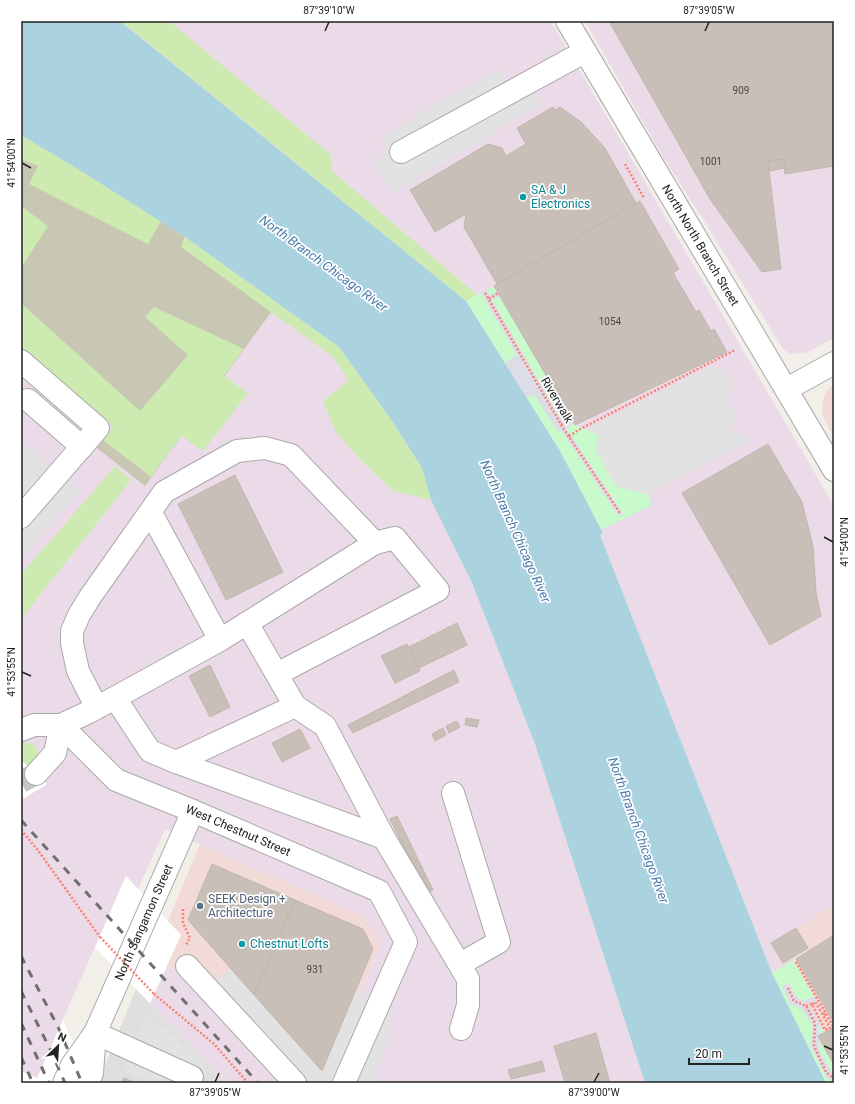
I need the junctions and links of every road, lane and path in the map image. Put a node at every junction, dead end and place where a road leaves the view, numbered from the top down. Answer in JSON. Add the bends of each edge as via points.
{"nodes":[{"id":1,"x":567,"y":21,"type":"edge"},
{"id":2,"x":584,"y":52,"type":"junction"},
{"id":3,"x":401,"y":152,"type":"dead end"},
{"id":4,"x":485,"y":293,"type":"dead end"},
{"id":5,"x":498,"y":293,"type":"dead end"},
{"id":6,"x":488,"y":299,"type":"junction"},
{"id":7,"x":735,"y":350,"type":"dead end"},
{"id":8,"x":21,"y":361,"type":"edge"},
{"id":9,"x":834,"y":363,"type":"edge"},
{"id":10,"x":787,"y":389,"type":"junction"},
{"id":11,"x":25,"y":407,"type":"edge"},
{"id":12,"x":572,"y":418,"type":"dead end"},
{"id":13,"x":561,"y":425,"type":"junction"},
{"id":14,"x":569,"y":436,"type":"junction"},
{"id":15,"x":77,"y":453,"type":"junction"},
{"id":16,"x":834,"y":470,"type":"edge"},
{"id":17,"x":151,"y":513,"type":"junction"},
{"id":18,"x":620,"y":513,"type":"dead end"},
{"id":19,"x":21,"y":517,"type":"edge"},
{"id":20,"x":375,"y":543,"type":"junction"},
{"id":21,"x":247,"y":623,"type":"junction"},
{"id":22,"x":220,"y":640,"type":"junction"},
{"id":23,"x":277,"y":674,"type":"junction"},
{"id":24,"x":106,"y":703,"type":"junction"},
{"id":25,"x":295,"y":706,"type":"junction"},
{"id":26,"x":61,"y":725,"type":"junction"},
{"id":27,"x":21,"y":730,"type":"edge"},
{"id":28,"x":176,"y":762,"type":"junction"},
{"id":29,"x":36,"y":774,"type":"tunnel mouth"},
{"id":30,"x":453,"y":793,"type":"dead end"},
{"id":31,"x":193,"y":811,"type":"junction"},
{"id":32,"x":21,"y":830,"type":"edge"},
{"id":33,"x":384,"y":838,"type":"junction"},
{"id":34,"x":183,"y":909,"type":"dead end"},
{"id":35,"x":796,"y":962,"type":"dead end"},
{"id":36,"x":460,"y":964,"type":"junction"},
{"id":37,"x":187,"y":966,"type":"joint"},
{"id":38,"x":788,"y":988,"type":"dead end"},
{"id":39,"x":812,"y":1004,"type":"junction"},
{"id":40,"x":806,"y":1006,"type":"junction"},
{"id":41,"x":824,"y":1014,"type":"junction"},
{"id":42,"x":834,"y":1026,"type":"edge"},
{"id":43,"x":461,"y":1029,"type":"dead end"},
{"id":44,"x":95,"y":1033,"type":"junction"},
{"id":45,"x":192,"y":1077,"type":"dead end"},
{"id":46,"x":834,"y":1079,"type":"edge"},
{"id":47,"x":64,"y":1083,"type":"edge"},
{"id":48,"x":88,"y":1083,"type":"edge"},
{"id":49,"x":248,"y":1083,"type":"edge"},
{"id":50,"x":295,"y":1083,"type":"edge"},
{"id":51,"x":344,"y":1083,"type":"edge"}],
"edges":[{"from":1,"to":2,"type":"street","name":"North North Branch Street"},
{"from":2,"to":3,"type":"street"},
{"from":2,"to":10,"type":"street","name":"North North Branch Street"},
{"from":4,"to":6,"type":"path","name":"Riverwalk"},
{"from":5,"to":6,"type":"path"},
{"from":6,"to":13,"type":"path","name":"Riverwalk"},
{"from":7,"to":14,"type":"path"},
{"from":8,"to":15,"type":"street","via":[[98,428]]},
{"from":9,"to":10,"type":"street"},
{"from":10,"to":16,"type":"street","name":"North North Branch Street"},
{"from":11,"to":15,"type":"street"},
{"from":12,"to":13,"type":"path"},
{"from":13,"to":14,"type":"path","name":"Riverwalk"},
{"from":14,"to":18,"type":"path","name":"Riverwalk"},
{"from":15,"to":19,"type":"street"},
{"from":17,"to":20,"type":"street","via":[[164,492],[237,451],[265,448],[290,455]]},
{"from":17,"to":22,"type":"street"},
{"from":17,"to":24,"type":"street","via":[[90,597],[72,631],[78,671]]},
{"from":20,"to":21,"type":"street"},
{"from":20,"to":23,"type":"street","via":[[395,538],[438,590]]},
{"from":21,"to":22,"type":"street"},
{"from":21,"to":23,"type":"street"},
{"from":22,"to":24,"type":"street"},
{"from":23,"to":25,"type":"street"},
{"from":24,"to":26,"type":"street"},
{"from":24,"to":28,"type":"street","via":[[150,751]]},
{"from":25,"to":28,"type":"street"},
{"from":25,"to":33,"type":"street","via":[[325,726]]},
{"from":26,"to":27,"type":"street","via":[[34,725]]},
{"from":26,"to":29,"type":"street","via":[[54,753]]},
{"from":26,"to":31,"type":"street","name":"West Chestnut Street","via":[[116,780]]},
{"from":28,"to":33,"type":"street"},
{"from":30,"to":36,"type":"street","via":[[499,942]]},
{"from":31,"to":44,"type":"street","name":"North Sangamon Street"},
{"from":31,"to":51,"type":"street","name":"West Chestnut Street","via":[[378,891],[406,942]]},
{"from":32,"to":49,"type":"path","bridge":true,"via":[[100,937],[154,994],[214,1044]]},
{"from":33,"to":36,"type":"street"},
{"from":34,"to":37,"type":"path","via":[[183,923],[190,938],[186,945]]},
{"from":35,"to":41,"type":"path"},
{"from":36,"to":43,"type":"street","via":[[468,979],[468,1005]]},
{"from":37,"to":50,"type":"street"},
{"from":38,"to":40,"type":"path","via":[[794,1001]]},
{"from":39,"to":40,"type":"path"},
{"from":39,"to":41,"type":"path","via":[[815,1002]]},
{"from":39,"to":41,"type":"path","via":[[825,1030],[830,1028]]},
{"from":40,"to":46,"type":"path","via":[[816,1023],[814,1046],[826,1072]]},
{"from":41,"to":42,"type":"path"},
{"from":44,"to":45,"type":"street"},
{"from":44,"to":47,"type":"street","name":"North Sangamon Street","via":[[72,1065]]},
{"from":44,"to":48,"type":"street","name":"North Sangamon Street","via":[[92,1073]]}]}
